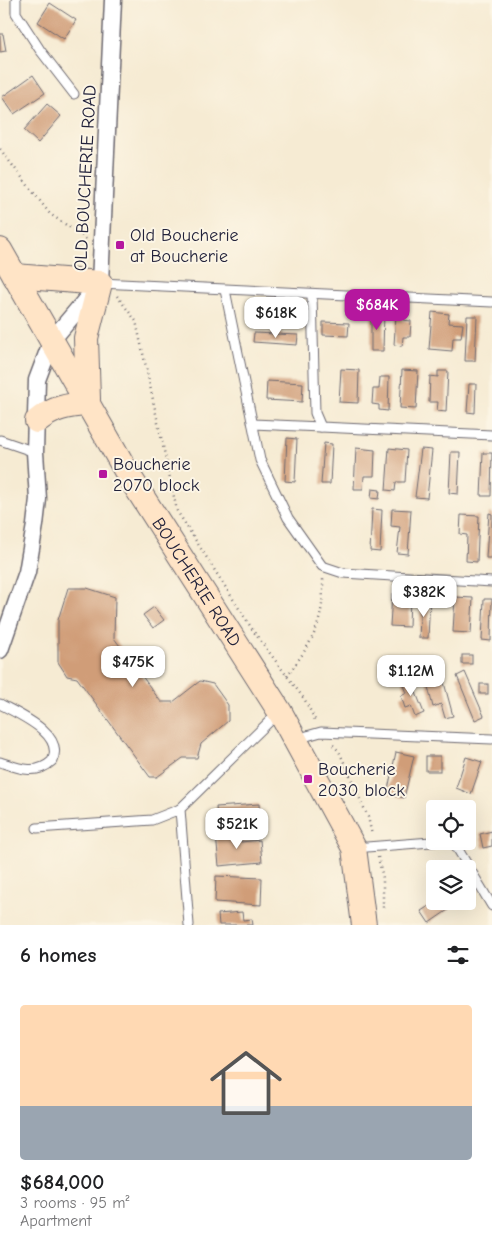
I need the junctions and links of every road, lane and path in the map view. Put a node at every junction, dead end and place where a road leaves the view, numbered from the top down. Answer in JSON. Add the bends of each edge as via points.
{"nodes":[{"id":1,"x":16,"y":0,"type":"edge"},
{"id":2,"x":113,"y":0,"type":"edge"},
{"id":3,"x":74,"y":94,"type":"dead end"},
{"id":4,"x":0,"y":149,"type":"edge"},
{"id":5,"x":87,"y":239,"type":"dead end"},
{"id":6,"x":0,"y":250,"type":"edge"},
{"id":7,"x":15,"y":276,"type":"junction"},
{"id":8,"x":108,"y":289,"type":"junction"},
{"id":9,"x":225,"y":290,"type":"junction"},
{"id":10,"x":312,"y":294,"type":"junction"},
{"id":11,"x":492,"y":302,"type":"edge"},
{"id":12,"x":52,"y":340,"type":"junction"},
{"id":13,"x":88,"y":404,"type":"junction"},
{"id":14,"x":37,"y":421,"type":"junction"},
{"id":15,"x":253,"y":424,"type":"junction"},
{"id":16,"x":322,"y":427,"type":"junction"},
{"id":17,"x":492,"y":435,"type":"edge"},
{"id":18,"x":0,"y":440,"type":"edge"},
{"id":19,"x":34,"y":452,"type":"junction"},
{"id":20,"x":322,"y":566,"type":"junction"},
{"id":21,"x":492,"y":582,"type":"edge"},
{"id":22,"x":0,"y":650,"type":"edge"},
{"id":23,"x":287,"y":676,"type":"junction"},
{"id":24,"x":0,"y":704,"type":"edge"},
{"id":25,"x":280,"y":712,"type":"junction"},
{"id":26,"x":321,"y":732,"type":"junction"},
{"id":27,"x":492,"y":739,"type":"edge"},
{"id":28,"x":294,"y":740,"type":"junction"},
{"id":29,"x":0,"y":762,"type":"edge"},
{"id":30,"x":180,"y":809,"type":"junction"},
{"id":31,"x":37,"y":828,"type":"dead end"},
{"id":32,"x":426,"y":842,"type":"edge"},
{"id":33,"x":365,"y":847,"type":"junction"},
{"id":34,"x":458,"y":850,"type":"edge"},
{"id":35,"x":492,"y":906,"type":"edge"},
{"id":36,"x":373,"y":920,"type":"edge"},
{"id":37,"x":189,"y":925,"type":"edge"}],
"edges":[{"from":1,"to":3,"type":"lane","via":[[16,13]]},
{"from":2,"to":8,"type":"street","name":"OLD BOUCHERIE ROAD"},
{"from":4,"to":5,"type":"path","via":[[50,214]]},
{"from":6,"to":7,"type":"main road","name":"BOUCHERIE ROAD"},
{"from":7,"to":8,"type":"main road"},
{"from":7,"to":12,"type":"main road","name":"BOUCHERIE ROAD"},
{"from":8,"to":9,"type":"lane"},
{"from":8,"to":12,"type":"street","name":"OLD BOUCHERIE ROAD"},
{"from":8,"to":13,"type":"main road","via":[[86,338]]},
{"from":8,"to":23,"type":"path","via":[[136,321],[177,511],[254,632]]},
{"from":9,"to":10,"type":"lane"},
{"from":9,"to":15,"type":"lane"},
{"from":10,"to":11,"type":"lane"},
{"from":10,"to":16,"type":"lane","via":[[316,413]]},
{"from":12,"to":13,"type":"main road","name":"BOUCHERIE ROAD"},
{"from":12,"to":14,"type":"street","name":"OLD BOUCHERIE ROAD","via":[[37,380]]},
{"from":13,"to":14,"type":"main road","via":[[68,405],[50,411]]},
{"from":13,"to":25,"type":"main road","name":"BOUCHERIE ROAD","via":[[129,476]]},
{"from":14,"to":19,"type":"street","name":"OLD BOUCHERIE ROAD"},
{"from":15,"to":16,"type":"lane"},
{"from":15,"to":20,"type":"lane","via":[[260,460],[288,518]]},
{"from":16,"to":17,"type":"lane"},
{"from":18,"to":19,"type":"lane"},
{"from":19,"to":22,"type":"street","name":"OLD BOUCHERIE ROAD","via":[[38,499],[28,562]]},
{"from":20,"to":21,"type":"lane","via":[[343,574]]},
{"from":20,"to":23,"type":"path","via":[[324,604],[313,640]]},
{"from":23,"to":26,"type":"path","via":[[305,700]]},
{"from":24,"to":29,"type":"lane","via":[[38,725],[48,734],[54,748],[52,761],[38,770],[25,771]]},
{"from":25,"to":28,"type":"main road","name":"BOUCHERIE ROAD"},
{"from":25,"to":30,"type":"lane"},
{"from":26,"to":27,"type":"lane"},
{"from":26,"to":28,"type":"lane"},
{"from":26,"to":33,"type":"path","via":[[339,751],[368,817]]},
{"from":28,"to":33,"type":"main road","name":"BOUCHERIE ROAD"},
{"from":30,"to":31,"type":"lane","via":[[152,820]]},
{"from":30,"to":37,"type":"lane"},
{"from":32,"to":33,"type":"lane"},
{"from":33,"to":36,"type":"main road","name":"BOUCHERIE ROAD"},
{"from":33,"to":36,"type":"path","via":[[383,878]]},
{"from":34,"to":35,"type":"lane"}]}
